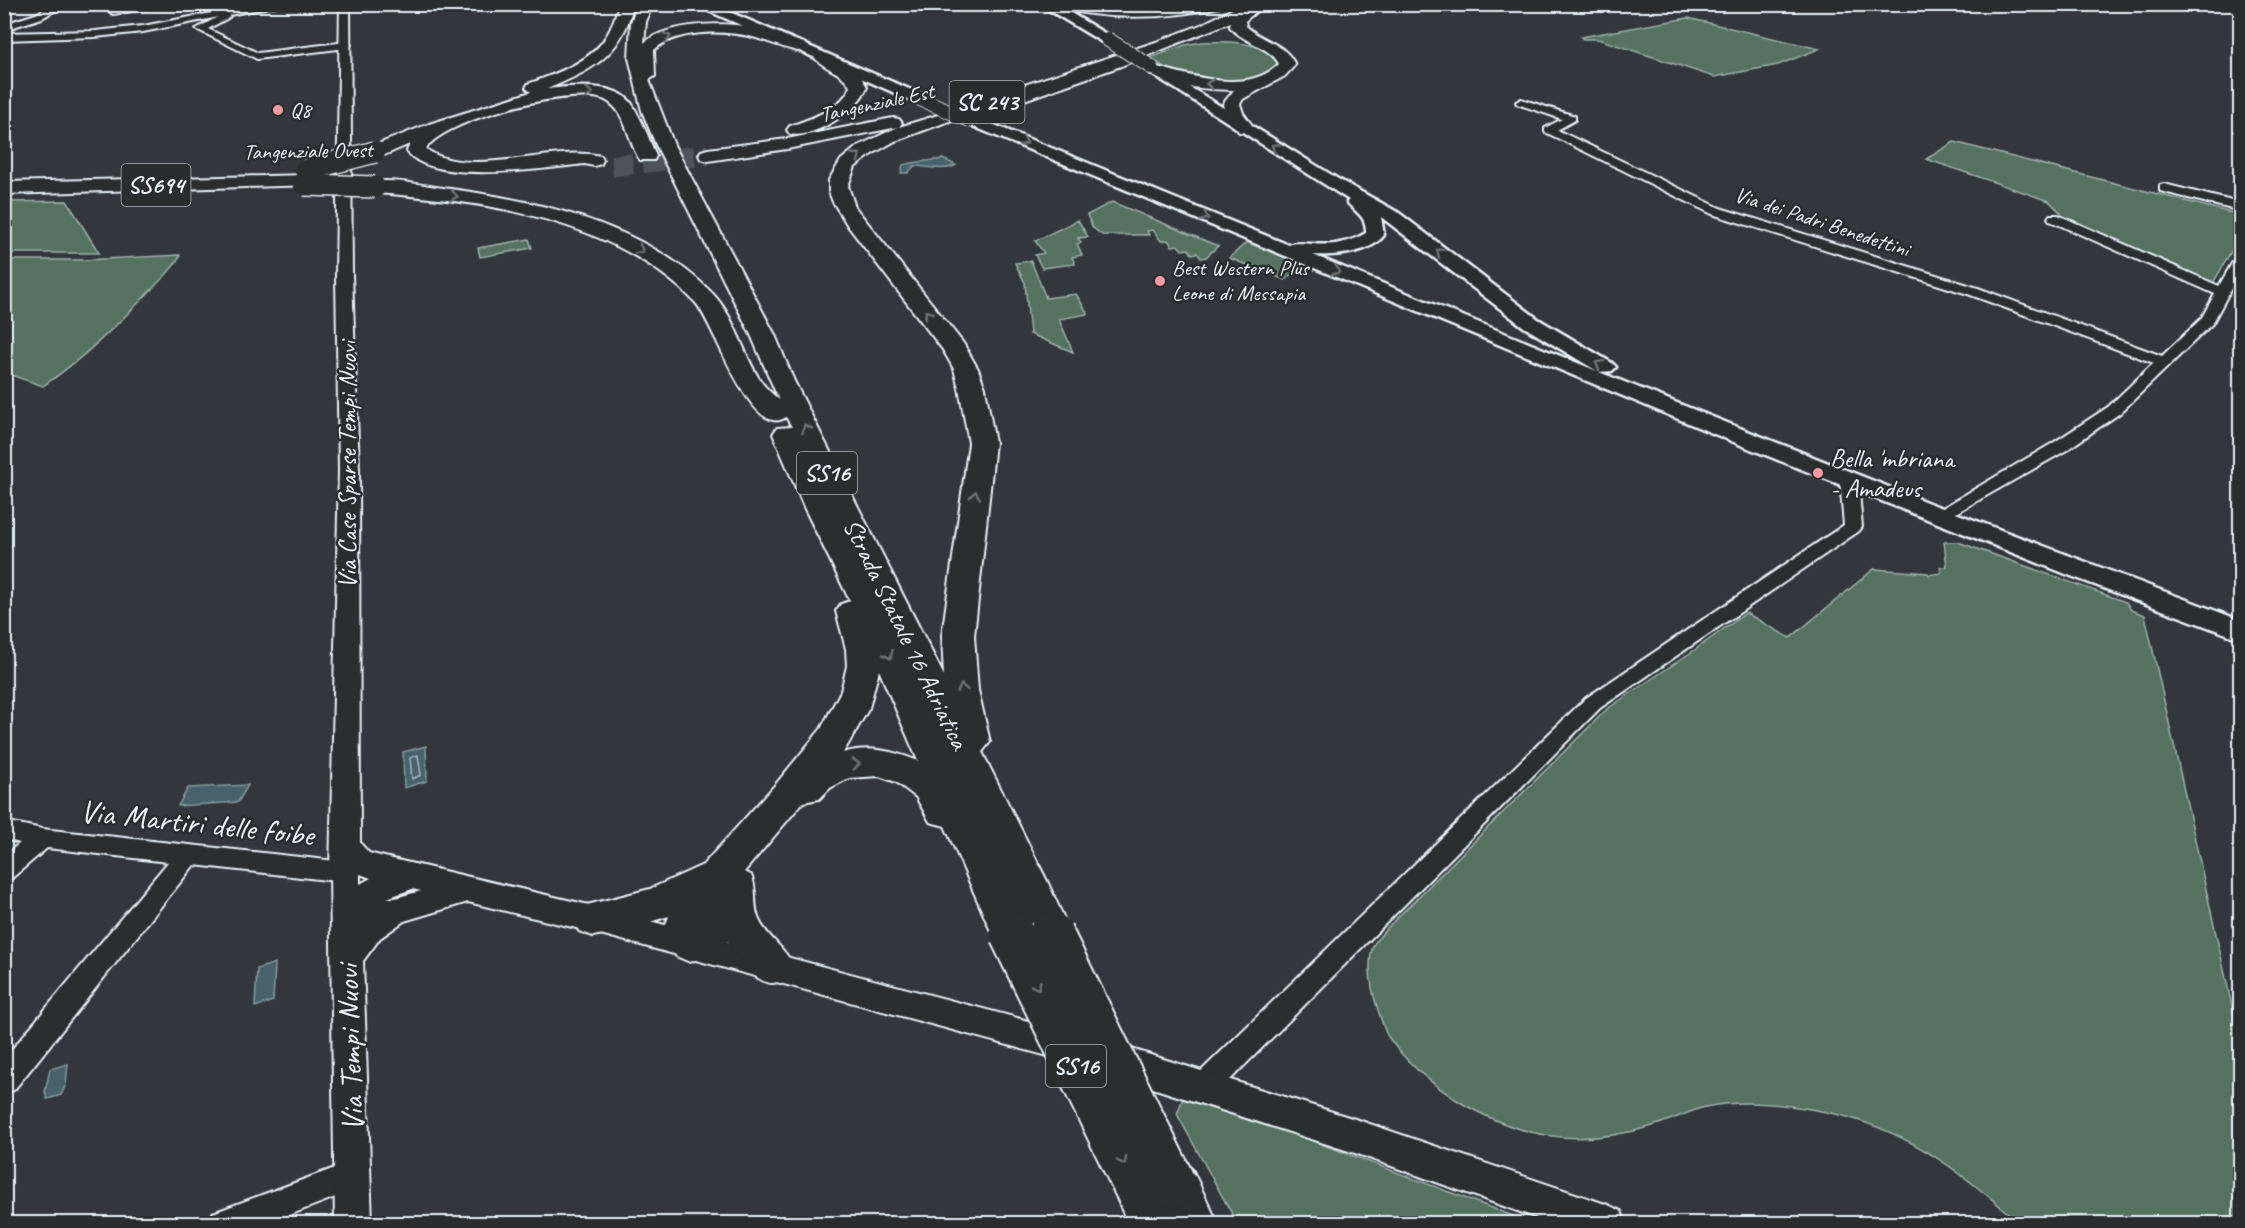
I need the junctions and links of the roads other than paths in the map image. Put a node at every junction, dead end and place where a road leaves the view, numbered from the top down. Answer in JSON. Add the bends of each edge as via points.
{"nodes":[{"id":1,"x":62,"y":4,"type":"edge"},
{"id":2,"x":174,"y":4,"type":"edge"},
{"id":3,"x":280,"y":4,"type":"edge"},
{"id":4,"x":345,"y":4,"type":"edge"},
{"id":5,"x":627,"y":4,"type":"edge"},
{"id":6,"x":634,"y":4,"type":"edge"},
{"id":7,"x":645,"y":4,"type":"edge"},
{"id":8,"x":699,"y":4,"type":"edge"},
{"id":9,"x":1045,"y":4,"type":"edge"},
{"id":10,"x":1058,"y":4,"type":"edge"},
{"id":11,"x":1093,"y":4,"type":"edge"},
{"id":12,"x":1120,"y":4,"type":"edge"},
{"id":13,"x":1214,"y":4,"type":"edge"},
{"id":14,"x":1239,"y":4,"type":"edge"},
{"id":15,"x":1252,"y":4,"type":"edge"},
{"id":16,"x":1258,"y":4,"type":"edge"},
{"id":17,"x":163,"y":5,"type":"edge"},
{"id":18,"x":113,"y":9,"type":"dead end"},
{"id":19,"x":39,"y":16,"type":"junction"},
{"id":20,"x":225,"y":16,"type":"junction"},
{"id":21,"x":4,"y":27,"type":"edge"},
{"id":22,"x":49,"y":35,"type":"junction"},
{"id":23,"x":4,"y":37,"type":"edge"},
{"id":24,"x":798,"y":46,"type":"junction"},
{"id":25,"x":1269,"y":48,"type":"junction"},
{"id":26,"x":346,"y":52,"type":"junction"},
{"id":27,"x":823,"y":58,"type":"junction"},
{"id":28,"x":1093,"y":70,"type":"junction"},
{"id":29,"x":1154,"y":70,"type":"junction"},
{"id":30,"x":1265,"y":80,"type":"junction"},
{"id":31,"x":1031,"y":90,"type":"junction"},
{"id":32,"x":1521,"y":102,"type":"dead end"},
{"id":33,"x":1245,"y":128,"type":"junction"},
{"id":34,"x":707,"y":151,"type":"junction"},
{"id":35,"x":661,"y":154,"type":"junction"},
{"id":36,"x":306,"y":178,"type":"junction"},
{"id":37,"x":377,"y":180,"type":"junction"},
{"id":38,"x":4,"y":182,"type":"edge"},
{"id":39,"x":1332,"y":183,"type":"junction"},
{"id":40,"x":4,"y":188,"type":"edge"},
{"id":41,"x":2164,"y":188,"type":"dead end"},
{"id":42,"x":2241,"y":207,"type":"edge"},
{"id":43,"x":2054,"y":218,"type":"dead end"},
{"id":44,"x":1243,"y":232,"type":"junction"},
{"id":45,"x":2241,"y":261,"type":"edge"},
{"id":46,"x":2222,"y":292,"type":"junction"},
{"id":47,"x":1547,"y":334,"type":"junction"},
{"id":48,"x":1509,"y":342,"type":"junction"},
{"id":49,"x":2164,"y":362,"type":"junction"},
{"id":50,"x":776,"y":412,"type":"junction"},
{"id":51,"x":1745,"y":438,"type":"junction"},
{"id":52,"x":1849,"y":480,"type":"junction"},
{"id":53,"x":818,"y":507,"type":"junction"},
{"id":54,"x":1940,"y":517,"type":"junction"},
{"id":55,"x":2241,"y":630,"type":"edge"},
{"id":56,"x":4,"y":830,"type":"edge"},
{"id":57,"x":42,"y":838,"type":"junction"},
{"id":58,"x":187,"y":856,"type":"junction"},
{"id":59,"x":346,"y":860,"type":"junction"},
{"id":60,"x":4,"y":871,"type":"edge"},
{"id":61,"x":733,"y":875,"type":"junction"},
{"id":62,"x":412,"y":877,"type":"junction"},
{"id":63,"x":1028,"y":881,"type":"junction"},
{"id":64,"x":466,"y":890,"type":"junction"},
{"id":65,"x":346,"y":908,"type":"junction"},
{"id":66,"x":395,"y":911,"type":"junction"},
{"id":67,"x":593,"y":918,"type":"junction"},
{"id":68,"x":1031,"y":934,"type":"junction"},
{"id":69,"x":690,"y":944,"type":"junction"},
{"id":70,"x":348,"y":956,"type":"junction"},
{"id":71,"x":772,"y":965,"type":"junction"},
{"id":72,"x":4,"y":1081,"type":"edge"},
{"id":73,"x":1204,"y":1087,"type":"junction"},
{"id":74,"x":354,"y":1176,"type":"junction"},
{"id":75,"x":1166,"y":1208,"type":"edge"},
{"id":76,"x":224,"y":1224,"type":"edge"},
{"id":77,"x":354,"y":1224,"type":"edge"},
{"id":78,"x":1608,"y":1224,"type":"edge"}],
"edges":[{"from":1,"to":19,"type":"street"},
{"from":2,"to":17,"type":"street"},
{"from":3,"to":20,"type":"street"},
{"from":4,"to":26,"type":"street","name":"Via Case Sparse Tempi Nuovi"},
{"from":5,"to":36,"type":"highway","bridge":true,"via":[[609,44],[581,66]]},
{"from":6,"to":35,"type":"highway","name":"Strada Statale 16 Adriatica","number":"SS16","via":[[625,29],[625,73],[634,105]]},
{"from":7,"to":35,"type":"highway","name":"Strada Statale 16 Adriatica","number":"SS16","via":[[638,24],[637,66]]},
{"from":8,"to":24,"type":"main road"},
{"from":9,"to":29,"type":"main road","bridge":true},
{"from":10,"to":13,"type":"highway","via":[[1086,10],[1148,12]]},
{"from":11,"to":12,"type":"street"},
{"from":14,"to":34,"type":"highway","name":"Tangenziale Est","via":[[1152,43],[1030,84],[858,124]]},
{"from":15,"to":28,"type":"highway","name":"Tangenziale Est","number":"SC 243","via":[[1203,29]]},
{"from":16,"to":25,"type":"highway","via":[[1238,20],[1238,27]]},
{"from":17,"to":18,"type":"street"},
{"from":19,"to":21,"type":"street"},
{"from":19,"to":22,"type":"street","via":[[28,29]]},
{"from":20,"to":22,"type":"street","via":[[143,29]]},
{"from":20,"to":26,"type":"street","via":[[201,29],[257,56]]},
{"from":22,"to":23,"type":"street"},
{"from":24,"to":27,"type":"main road"},
{"from":35,"to":24,"type":"highway","one_way":true,"via":[[666,135],[646,71],[645,53],[653,42],[688,32],[730,30]]},
{"from":25,"to":28,"type":"highway","via":[[1228,41],[1174,45]]},
{"from":25,"to":30,"type":"highway","via":[[1284,57],[1287,65]]},
{"from":26,"to":59,"type":"street","name":"Via Case Sparse Tempi Nuovi","via":[[344,275],[350,470]]},
{"from":27,"to":34,"type":"highway","via":[[858,84],[853,98],[840,110],[800,129],[713,144]]},
{"from":27,"to":44,"type":"main road","one_way":true,"bridge":true},
{"from":28,"to":31,"type":"highway","name":"Tangenziale Est","number":"SC 243"},
{"from":30,"to":29,"type":"highway","one_way":true,"via":[[1209,84],[1181,80]]},
{"from":29,"to":33,"type":"main road"},
{"from":30,"to":33,"type":"highway","via":[[1240,92],[1232,102],[1232,113]]},
{"from":31,"to":34,"type":"highway","name":"Tangenziale Est","number":"SC 243","via":[[856,131]]},
{"from":63,"to":31,"type":"highway","one_way":true,"via":[[1018,840],[972,742],[958,662],[982,443],[972,388],[954,348],[855,222],[843,204],[838,186],[847,163],[885,138]]},
{"from":32,"to":49,"type":"street","name":"Via dei Padri Benedettini","via":[[1571,118],[1549,130],[1716,211],[1973,291]]},
{"from":39,"to":33,"type":"main road","one_way":true},
{"from":37,"to":35,"type":"highway","name":"Tangenziale Ovest","one_way":true,"via":[[496,175],[606,162],[585,159],[460,167],[427,161],[416,151],[421,140],[432,133],[505,103],[551,93],[592,92],[612,97],[624,105],[647,157]]},
{"from":35,"to":50,"type":"highway","name":"Strada Statale 16 Adriatica","number":"SS16","via":[[682,212]]},
{"from":63,"to":35,"type":"highway","name":"Strada Statale 16 Adriatica","number":"SS16","one_way":true,"via":[[763,335]]},
{"from":36,"to":37,"type":"highway","bridge":true},
{"from":36,"to":38,"type":"highway","name":"Tangenziale Ovest","number":"SS694"},
{"from":36,"to":40,"type":"highway","number":"SS694","via":[[161,188]]},
{"from":37,"to":50,"type":"highway","one_way":true,"via":[[507,205],[640,249],[660,261],[715,311],[750,383]]},
{"from":39,"to":44,"type":"main road","via":[[1370,213],[1376,228],[1369,239],[1351,247],[1320,250],[1291,247]]},
{"from":47,"to":39,"type":"main road","one_way":true,"via":[[1393,217]]},
{"from":41,"to":42,"type":"street"},
{"from":43,"to":46,"type":"street"},
{"from":44,"to":48,"type":"main road","one_way":true},
{"from":45,"to":46,"type":"street"},
{"from":46,"to":49,"type":"street","via":[[2207,321]]},
{"from":47,"to":48,"type":"main road","via":[[1555,342],[1548,349]]},
{"from":51,"to":47,"type":"main road","one_way":true,"via":[[1633,383]]},
{"from":48,"to":51,"type":"main road"},
{"from":49,"to":54,"type":"street","via":[[2114,410]]},
{"from":50,"to":53,"type":"highway","name":"Strada Statale 16 Adriatica","number":"SS16"},
{"from":51,"to":52,"type":"main road"},
{"from":52,"to":54,"type":"main road"},
{"from":52,"to":73,"type":"street","via":[[1853,526],[1593,703]]},
{"from":53,"to":61,"type":"highway","via":[[815,520],[860,631],[863,660],[859,686],[849,713],[825,751]]},
{"from":53,"to":68,"type":"highway","name":"Strada Statale 16 Adriatica","number":"SS16","one_way":true},
{"from":54,"to":55,"type":"main road"},
{"from":56,"to":57,"type":"street","name":"Via Martiri delle foibe"},
{"from":57,"to":58,"type":"street","name":"Via Martiri delle foibe"},
{"from":57,"to":60,"type":"street"},
{"from":58,"to":59,"type":"street","name":"Via Martiri delle foibe"},
{"from":58,"to":72,"type":"street"},
{"from":59,"to":62,"type":"street"},
{"from":59,"to":65,"type":"street","name":"Via Tempi Nuovi"},
{"from":61,"to":67,"type":"highway","via":[[711,879],[678,898],[627,914]]},
{"from":61,"to":68,"type":"highway","one_way":true,"via":[[743,870],[813,781],[857,763],[895,766],[916,776],[934,794],[985,902]]},
{"from":61,"to":69,"type":"highway","via":[[729,913],[718,926]]},
{"from":61,"to":71,"type":"highway","via":[[739,927]]},
{"from":62,"to":64,"type":"street"},
{"from":62,"to":65,"type":"street","via":[[378,888]]},
{"from":63,"to":68,"type":"highway","name":"Strada Statale 16 Adriatica","number":"SS16"},
{"from":64,"to":66,"type":"street"},
{"from":64,"to":67,"type":"street"},
{"from":65,"to":66,"type":"street"},
{"from":65,"to":70,"type":"street","name":"Via Tempi Nuovi"},
{"from":66,"to":70,"type":"street","via":[[369,929]]},
{"from":67,"to":69,"type":"street"},
{"from":68,"to":75,"type":"highway","name":"Strada Statale 16 Adriatica","number":"SS16","bridge":true},
{"from":69,"to":71,"type":"street"},
{"from":70,"to":74,"type":"street","name":"Via Tempi Nuovi"},
{"from":71,"to":73,"type":"street","via":[[989,1023]]},
{"from":73,"to":78,"type":"street"},
{"from":74,"to":76,"type":"street"},
{"from":74,"to":77,"type":"street","name":"Via Tempi Nuovi"}]}
